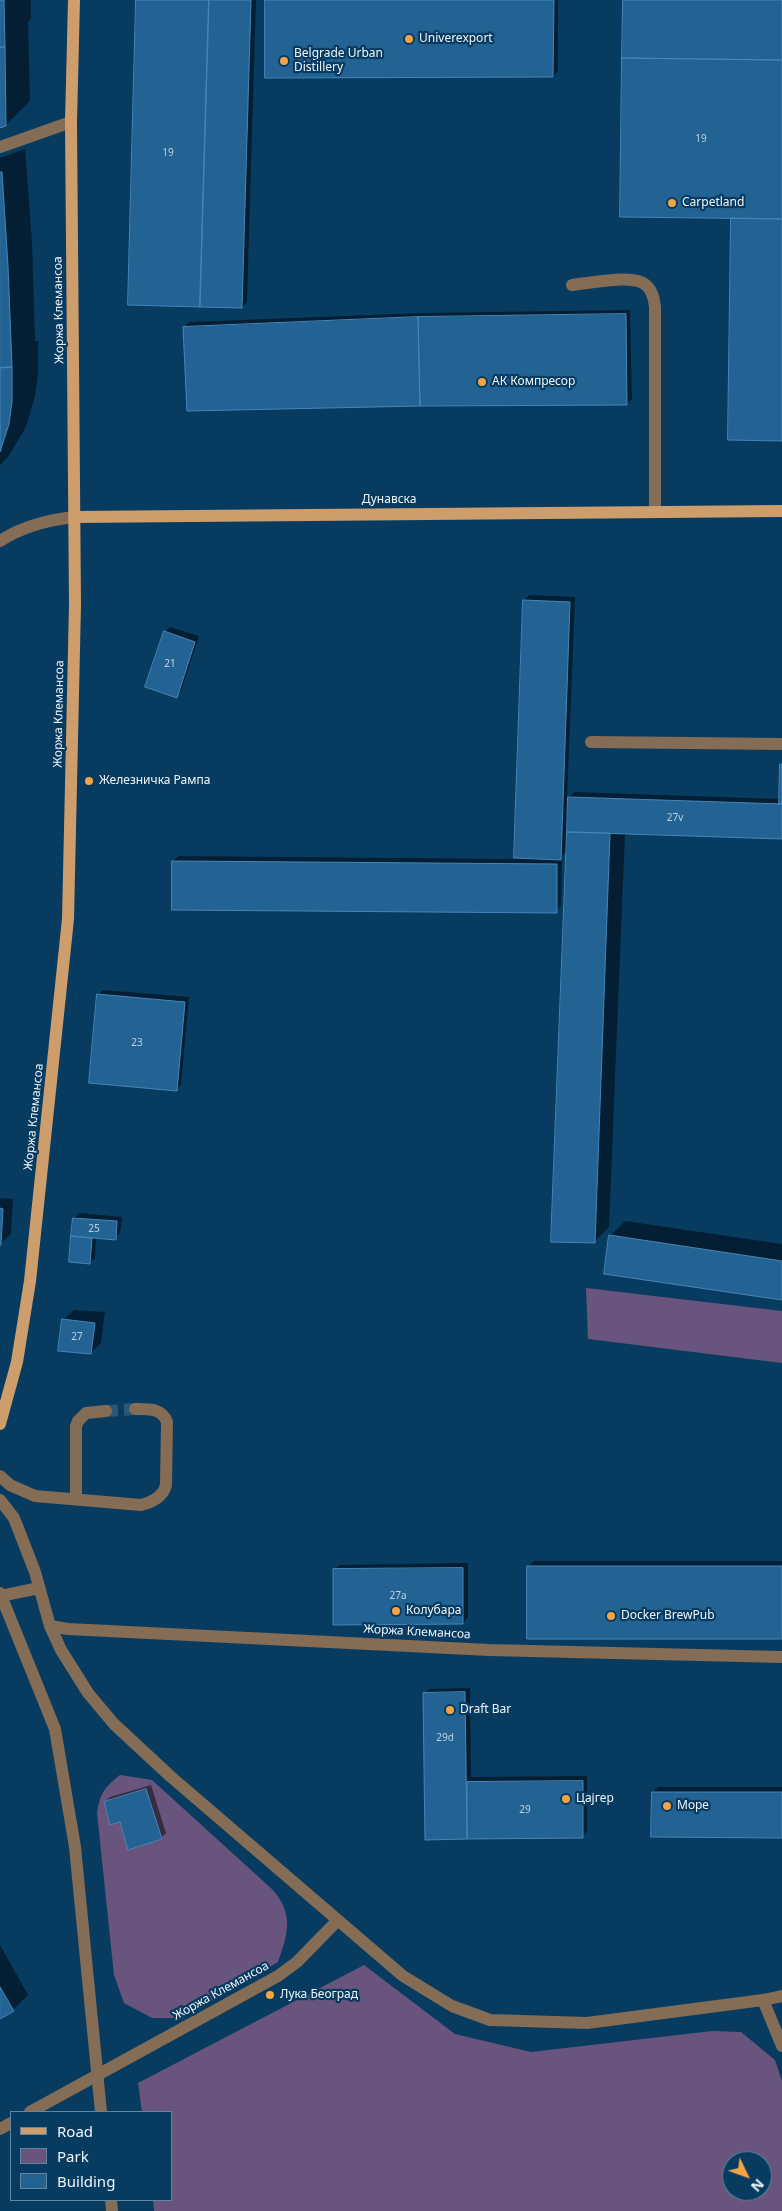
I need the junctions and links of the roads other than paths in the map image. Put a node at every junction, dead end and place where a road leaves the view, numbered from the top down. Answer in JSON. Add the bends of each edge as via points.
{"nodes":[{"id":1,"x":74,"y":0,"type":"edge"},
{"id":2,"x":71,"y":122,"type":"junction"},
{"id":3,"x":0,"y":147,"type":"edge"},
{"id":4,"x":572,"y":284,"type":"dead end"},
{"id":5,"x":782,"y":511,"type":"edge"},
{"id":6,"x":655,"y":512,"type":"junction"},
{"id":7,"x":74,"y":517,"type":"junction"},
{"id":8,"x":0,"y":541,"type":"edge"},
{"id":9,"x":590,"y":742,"type":"dead end"},
{"id":10,"x":782,"y":744,"type":"edge"},
{"id":11,"x":135,"y":1410,"type":"tunnel mouth"},
{"id":12,"x":106,"y":1411,"type":"tunnel mouth"},
{"id":13,"x":0,"y":1424,"type":"edge"},
{"id":14,"x":0,"y":1476,"type":"edge"},
{"id":15,"x":76,"y":1498,"type":"junction"},
{"id":16,"x":0,"y":1500,"type":"edge"},
{"id":17,"x":39,"y":1588,"type":"junction"},
{"id":18,"x":0,"y":1595,"type":"edge"},
{"id":19,"x":50,"y":1626,"type":"junction"},
{"id":20,"x":782,"y":1657,"type":"edge"},
{"id":21,"x":337,"y":1921,"type":"junction"},
{"id":22,"x":782,"y":1996,"type":"edge"},
{"id":23,"x":763,"y":2000,"type":"junction"},
{"id":24,"x":782,"y":2046,"type":"edge"},
{"id":25,"x":97,"y":2075,"type":"junction"},
{"id":26,"x":32,"y":2111,"type":"edge"},
{"id":27,"x":101,"y":2111,"type":"edge"}],
"edges":[{"from":1,"to":2,"type":"main road","name":"Жоржа Клемансоа"},
{"from":2,"to":3,"type":"street"},
{"from":2,"to":7,"type":"main road","name":"Жоржа Клемансоа"},
{"from":4,"to":6,"type":"street","via":[[629,280],[644,283],[653,294]]},
{"from":5,"to":6,"type":"main road","name":"Дунавска"},
{"from":6,"to":7,"type":"main road","name":"Дунавска"},
{"from":7,"to":8,"type":"street","name":"Дунавска","via":[[49,519]]},
{"from":7,"to":13,"type":"main road","name":"Жоржа Клемансоа","via":[[76,604],[68,919],[30,1281],[17,1362]]},
{"from":9,"to":10,"type":"street"},
{"from":11,"to":15,"type":"street","via":[[157,1411],[165,1416],[165,1489],[154,1500],[141,1505]]},
{"from":12,"to":15,"type":"street","via":[[86,1413],[76,1426]]},
{"from":14,"to":15,"type":"street","via":[[10,1485],[35,1496]]},
{"from":16,"to":17,"type":"street","via":[[14,1518],[36,1572]]},
{"from":17,"to":18,"type":"street"},
{"from":17,"to":19,"type":"street"},
{"from":18,"to":25,"type":"street","via":[[55,1729],[75,1847]]},
{"from":19,"to":20,"type":"street","name":"Жоржа Клемансоа","via":[[77,1630],[489,1650]]},
{"from":19,"to":21,"type":"street","via":[[88,1693],[114,1724]]},
{"from":21,"to":23,"type":"street","via":[[403,1976],[452,2006],[490,2020],[587,2023]]},
{"from":21,"to":25,"type":"street","name":"Жоржа Клемансоа","via":[[297,1962],[278,1976]]},
{"from":22,"to":23,"type":"street"},
{"from":23,"to":24,"type":"street"},
{"from":25,"to":26,"type":"street","name":"Жоржа Клемансоа"},
{"from":25,"to":27,"type":"street"}]}
